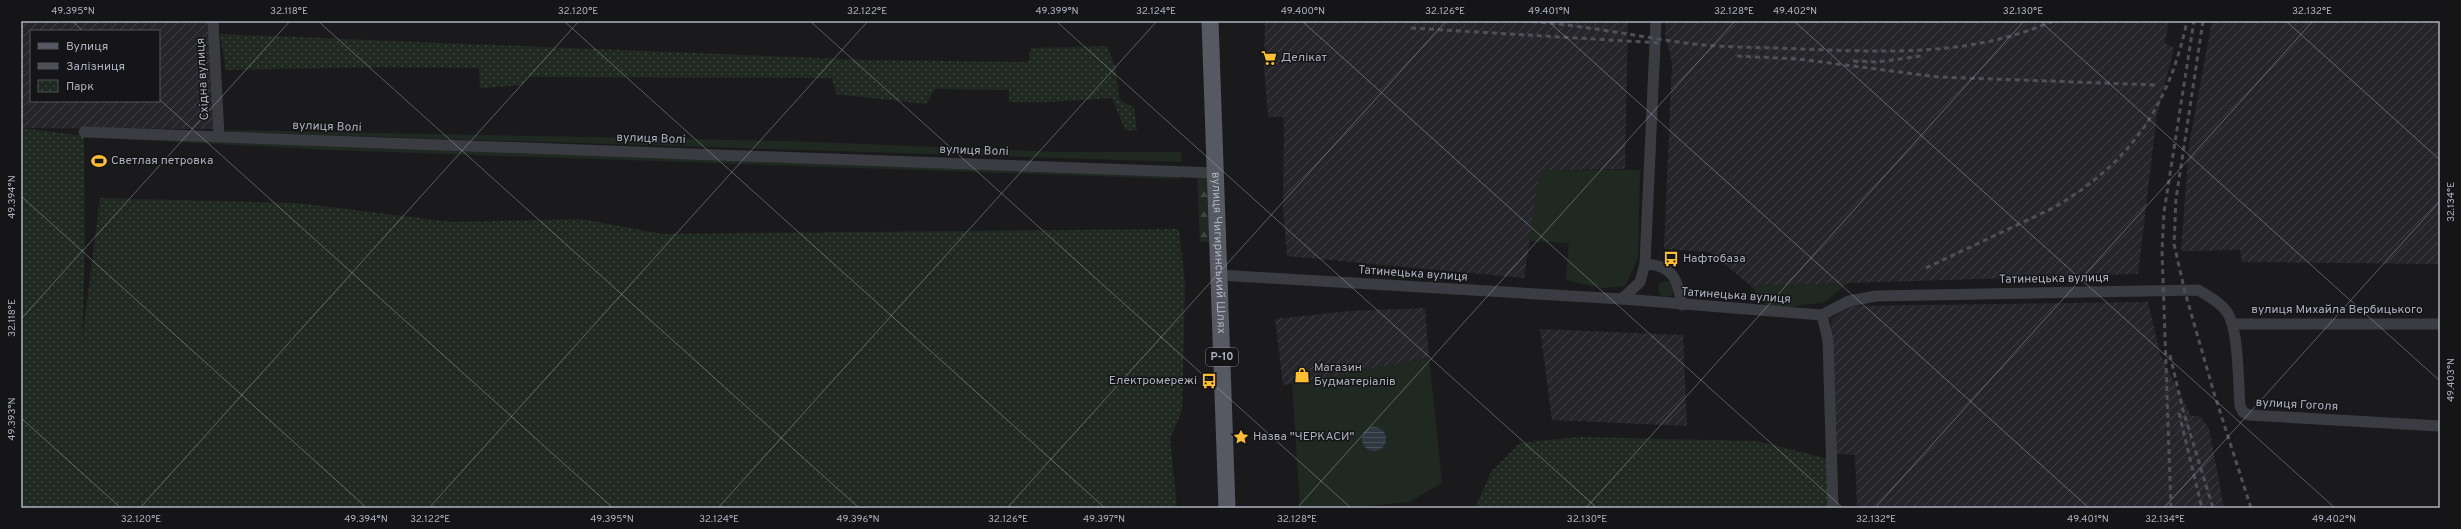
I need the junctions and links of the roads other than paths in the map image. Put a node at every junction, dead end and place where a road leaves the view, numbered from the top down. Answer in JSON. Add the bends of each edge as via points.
{"nodes":[{"id":1,"x":213,"y":21,"type":"edge"},
{"id":2,"x":1210,"y":21,"type":"edge"},
{"id":3,"x":1656,"y":21,"type":"edge"},
{"id":4,"x":84,"y":132,"type":"dead end"},
{"id":5,"x":219,"y":136,"type":"junction"},
{"id":6,"x":1216,"y":173,"type":"junction"},
{"id":7,"x":1645,"y":264,"type":"junction"},
{"id":8,"x":1219,"y":275,"type":"junction"},
{"id":9,"x":1622,"y":299,"type":"junction"},
{"id":10,"x":1682,"y":305,"type":"junction"},
{"id":11,"x":1822,"y":315,"type":"junction"},
{"id":12,"x":2233,"y":324,"type":"junction"},
{"id":13,"x":2440,"y":324,"type":"edge"},
{"id":14,"x":2440,"y":426,"type":"edge"},
{"id":15,"x":1227,"y":508,"type":"edge"},
{"id":16,"x":1833,"y":508,"type":"edge"}],
"edges":[{"from":1,"to":5,"type":"street","name":"Східна вулиця"},
{"from":2,"to":6,"type":"main road","name":"вулиця Чигиринський Шлях","number":"Р-10"},
{"from":3,"to":7,"type":"street"},
{"from":4,"to":5,"type":"street","name":"вулиця Волі"},
{"from":5,"to":6,"type":"street","name":"вулиця Волі"},
{"from":6,"to":8,"type":"main road","name":"вулиця Чигиринський Шлях","number":"Р-10"},
{"from":7,"to":9,"type":"street","via":[[1640,282]]},
{"from":7,"to":10,"type":"street","via":[[1655,264],[1675,276],[1679,283]]},
{"from":8,"to":9,"type":"street","name":"Татинецька вулиця"},
{"from":8,"to":15,"type":"main road","name":"вулиця Чигиринський Шлях","number":"Р-10"},
{"from":9,"to":10,"type":"street","name":"Татинецька вулиця"},
{"from":10,"to":11,"type":"street","name":"Татинецька вулиця"},
{"from":11,"to":12,"type":"street","name":"Татинецька вулиця","via":[[1849,301],[1876,296],[2198,290],[2222,306]]},
{"from":11,"to":16,"type":"street","via":[[1828,340]]},
{"from":12,"to":13,"type":"street","name":"вулиця Михайла Вербицького"},
{"from":12,"to":14,"type":"street","name":"вулиця Гоголя","via":[[2240,406],[2243,412],[2249,415]]}]}
